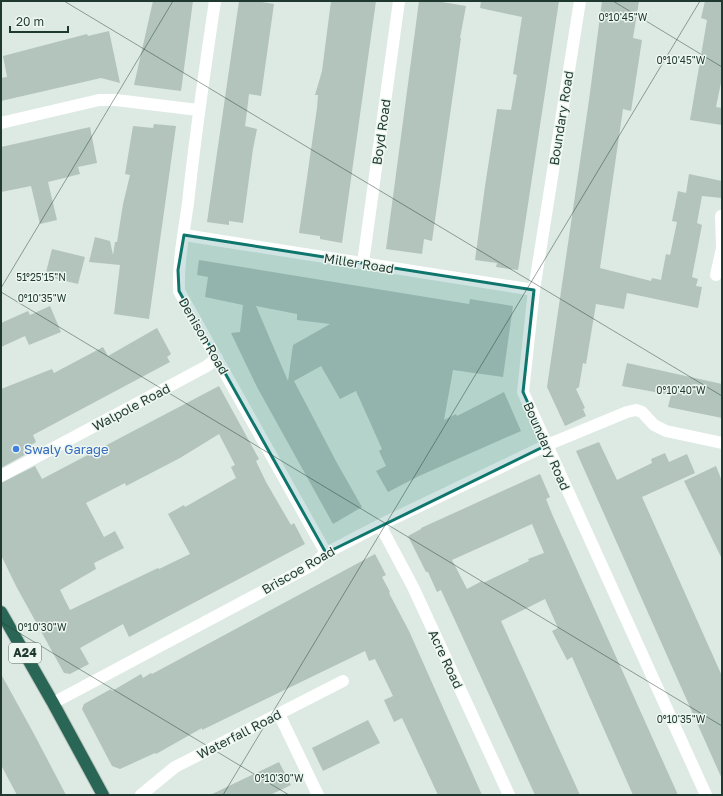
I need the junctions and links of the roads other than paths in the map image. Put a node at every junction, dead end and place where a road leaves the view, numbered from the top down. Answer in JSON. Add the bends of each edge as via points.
{"nodes":[{"id":1,"x":215,"y":1,"type":"edge"},
{"id":2,"x":399,"y":1,"type":"edge"},
{"id":3,"x":580,"y":1,"type":"edge"},
{"id":4,"x":198,"y":110,"type":"junction"},
{"id":5,"x":1,"y":123,"type":"edge"},
{"id":6,"x":722,"y":216,"type":"edge"},
{"id":7,"x":184,"y":235,"type":"junction"},
{"id":8,"x":722,"y":245,"type":"edge"},
{"id":9,"x":722,"y":248,"type":"edge"},
{"id":10,"x":363,"y":263,"type":"junction"},
{"id":11,"x":716,"y":275,"type":"dead end"},
{"id":12,"x":534,"y":290,"type":"junction"},
{"id":13,"x":217,"y":358,"type":"junction"},
{"id":14,"x":722,"y":443,"type":"edge"},
{"id":15,"x":547,"y":445,"type":"junction"},
{"id":16,"x":1,"y":476,"type":"edge"},
{"id":17,"x":380,"y":525,"type":"junction"},
{"id":18,"x":326,"y":553,"type":"junction"},
{"id":19,"x":1,"y":612,"type":"edge"},
{"id":20,"x":343,"y":681,"type":"dead end"},
{"id":21,"x":53,"y":703,"type":"junction"},
{"id":22,"x":279,"y":714,"type":"junction"},
{"id":23,"x":103,"y":795,"type":"edge"},
{"id":24,"x":141,"y":795,"type":"edge"},
{"id":25,"x":318,"y":795,"type":"edge"},
{"id":26,"x":509,"y":795,"type":"edge"},
{"id":27,"x":706,"y":795,"type":"edge"}],
"edges":[{"from":1,"to":4,"type":"street","name":"Denison Road"},
{"from":2,"to":10,"type":"street","name":"Boyd Road"},
{"from":3,"to":12,"type":"street","name":"Boundary Road"},
{"from":4,"to":5,"type":"street","via":[[100,100]]},
{"from":4,"to":7,"type":"street","name":"Denison Road"},
{"from":6,"to":8,"type":"street"},
{"from":7,"to":10,"type":"street","name":"Miller Road"},
{"from":7,"to":13,"type":"street","name":"Denison Road","via":[[178,270],[179,291]]},
{"from":9,"to":11,"type":"street"},
{"from":10,"to":12,"type":"street","name":"Miller Road"},
{"from":12,"to":15,"type":"street","name":"Boundary Road","via":[[523,392]]},
{"from":13,"to":16,"type":"street","name":"Walpole Road","via":[[207,366]]},
{"from":13,"to":18,"type":"street","name":"Denison Road"},
{"from":14,"to":15,"type":"street","name":"Briscoe Road","via":[[666,430],[636,410]]},
{"from":15,"to":17,"type":"street","name":"Briscoe Road"},
{"from":15,"to":27,"type":"street","name":"Boundary Road"},
{"from":17,"to":18,"type":"street","name":"Briscoe Road"},
{"from":17,"to":26,"type":"street","name":"Acre Road","via":[[413,587]]},
{"from":18,"to":21,"type":"street","name":"Briscoe Road","via":[[314,564]]},
{"from":19,"to":21,"type":"highway","number":"A24"},
{"from":20,"to":22,"type":"street","name":"Waterfall Road"},
{"from":21,"to":23,"type":"highway","number":"A24"},
{"from":22,"to":24,"type":"street","name":"Waterfall Road","via":[[175,767]]},
{"from":22,"to":25,"type":"street"}]}
